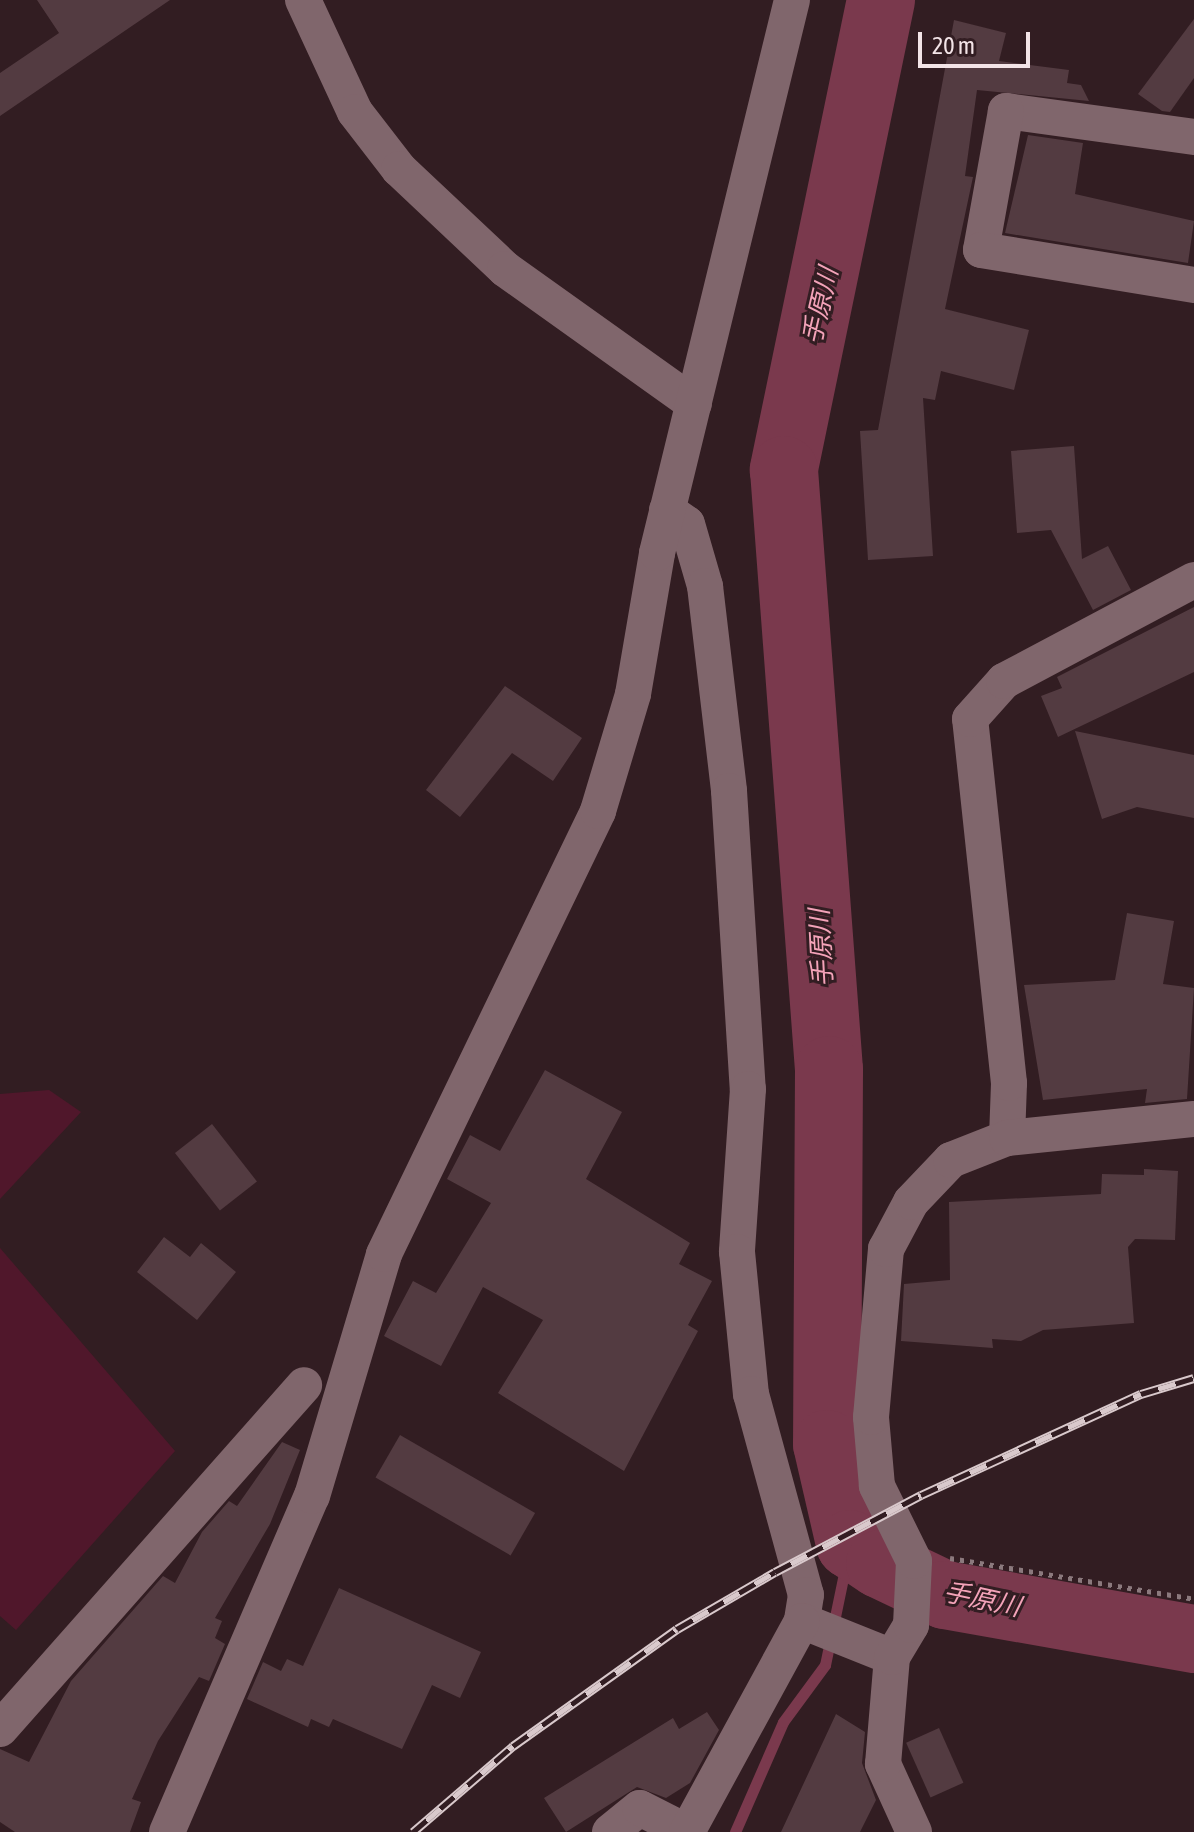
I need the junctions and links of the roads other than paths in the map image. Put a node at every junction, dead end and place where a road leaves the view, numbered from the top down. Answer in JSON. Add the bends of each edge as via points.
{"nodes":[{"id":1,"x":303,"y":0,"type":"edge"},
{"id":2,"x":792,"y":0,"type":"edge"},
{"id":3,"x":1194,"y":137,"type":"edge"},
{"id":4,"x":1194,"y":285,"type":"edge"},
{"id":5,"x":694,"y":404,"type":"junction"},
{"id":6,"x":667,"y":510,"type":"junction"},
{"id":7,"x":1194,"y":580,"type":"edge"},
{"id":8,"x":1194,"y":1119,"type":"edge"},
{"id":9,"x":1007,"y":1138,"type":"junction"},
{"id":10,"x":304,"y":1385,"type":"dead end"},
{"id":11,"x":809,"y":1623,"type":"junction"},
{"id":12,"x":892,"y":1657,"type":"junction"},
{"id":13,"x":0,"y":1729,"type":"edge"},
{"id":14,"x":906,"y":1829,"type":"edge"},
{"id":15,"x":167,"y":1832,"type":"edge"},
{"id":16,"x":610,"y":1832,"type":"edge"},
{"id":17,"x":687,"y":1832,"type":"edge"}],
"edges":[{"from":1,"to":5,"type":"street","via":[[355,112],[399,169],[505,269]]},
{"from":2,"to":5,"type":"street"},
{"from":3,"to":4,"type":"street","via":[[1006,111],[981,250]]},
{"from":5,"to":6,"type":"street"},
{"from":6,"to":11,"type":"street","via":[[687,524],[705,586],[729,791],[748,1089],[737,1252],[741,1339]]},
{"from":6,"to":15,"type":"street","via":[[633,694],[598,811],[384,1254],[312,1496]]},
{"from":7,"to":9,"type":"street","via":[[1004,681],[970,719],[1009,1083]]},
{"from":8,"to":9,"type":"street"},
{"from":9,"to":12,"type":"street","via":[[951,1160],[911,1202],[886,1249],[871,1417],[877,1486],[911,1556],[911,1625]]},
{"from":10,"to":13,"type":"street"},
{"from":11,"to":12,"type":"street"},
{"from":11,"to":17,"type":"street"},
{"from":12,"to":14,"type":"street","via":[[883,1764]]},
{"from":16,"to":17,"type":"street","via":[[640,1808]]}]}
